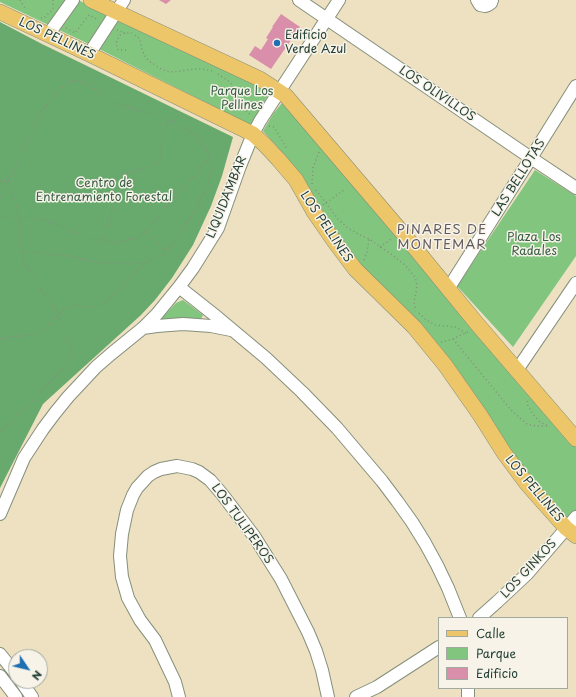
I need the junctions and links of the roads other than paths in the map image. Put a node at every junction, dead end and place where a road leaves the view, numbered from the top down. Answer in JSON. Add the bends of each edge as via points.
{"nodes":[{"id":1,"x":73,"y":0,"type":"edge"},
{"id":2,"x":91,"y":0,"type":"edge"},
{"id":3,"x":299,"y":0,"type":"edge"},
{"id":4,"x":340,"y":0,"type":"edge"},
{"id":5,"x":477,"y":0,"type":"edge"},
{"id":6,"x":492,"y":0,"type":"edge"},
{"id":7,"x":120,"y":6,"type":"edge"},
{"id":8,"x":0,"y":12,"type":"edge"},
{"id":9,"x":327,"y":19,"type":"junction"},
{"id":10,"x":48,"y":35,"type":"junction"},
{"id":11,"x":89,"y":54,"type":"junction"},
{"id":12,"x":576,"y":86,"type":"edge"},
{"id":13,"x":279,"y":92,"type":"junction"},
{"id":14,"x":256,"y":128,"type":"junction"},
{"id":15,"x":532,"y":158,"type":"junction"},
{"id":16,"x":576,"y":188,"type":"edge"},
{"id":17,"x":576,"y":283,"type":"edge"},
{"id":18,"x":179,"y":287,"type":"junction"},
{"id":19,"x":448,"y":289,"type":"junction"},
{"id":20,"x":143,"y":328,"type":"junction"},
{"id":21,"x":234,"y":331,"type":"junction"},
{"id":22,"x":517,"y":370,"type":"junction"},
{"id":23,"x":576,"y":439,"type":"edge"},
{"id":24,"x":0,"y":514,"type":"edge"},
{"id":25,"x":573,"y":527,"type":"edge"},
{"id":26,"x":460,"y":617,"type":"edge"},
{"id":27,"x":479,"y":617,"type":"edge"},
{"id":28,"x":438,"y":648,"type":"edge"},
{"id":29,"x":1,"y":652,"type":"edge"},
{"id":30,"x":8,"y":662,"type":"edge"},
{"id":31,"x":0,"y":676,"type":"edge"},
{"id":32,"x":16,"y":697,"type":"edge"},
{"id":33,"x":179,"y":697,"type":"edge"},
{"id":34,"x":328,"y":697,"type":"edge"},
{"id":35,"x":356,"y":697,"type":"edge"}],
"edges":[{"from":1,"to":10,"type":"street"},
{"from":2,"to":7,"type":"main road"},
{"from":3,"to":9,"type":"street","name":"LOS OLIVILLOS"},
{"from":4,"to":9,"type":"street","name":"LIQUIDAMBAR"},
{"from":5,"to":6,"type":"street","via":[[480,5],[485,6]]},
{"from":7,"to":11,"type":"street"},
{"from":7,"to":13,"type":"main road","via":[[260,79]]},
{"from":8,"to":10,"type":"main road","name":"LOS PELLINES"},
{"from":9,"to":13,"type":"street","name":"LIQUIDAMBAR"},
{"from":9,"to":15,"type":"street","name":"LOS OLIVILLOS"},
{"from":10,"to":11,"type":"main road","name":"LOS PELLINES"},
{"from":11,"to":14,"type":"main road","name":"LOS PELLINES"},
{"from":12,"to":15,"type":"street","name":"LAS BELLOTAS"},
{"from":13,"to":14,"type":"street","name":"LIQUIDAMBAR"},
{"from":13,"to":19,"type":"main road","via":[[290,101]]},
{"from":14,"to":18,"type":"street","name":"LIQUIDAMBAR","via":[[218,228]]},
{"from":14,"to":25,"type":"main road","name":"LOS PELLINES","via":[[278,159],[320,208],[334,241],[356,269],[430,346],[458,381],[526,484]]},
{"from":15,"to":16,"type":"street","name":"LOS OLIVILLOS"},
{"from":15,"to":19,"type":"street","name":"LAS BELLOTAS"},
{"from":17,"to":22,"type":"street"},
{"from":18,"to":20,"type":"street","name":"LIQUIDAMBAR"},
{"from":18,"to":21,"type":"street"},
{"from":19,"to":22,"type":"main road","via":[[472,329]]},
{"from":20,"to":21,"type":"street","via":[[194,324]]},
{"from":20,"to":24,"type":"street","name":"LIQUIDAMBAR","via":[[96,368],[55,413],[24,458]]},
{"from":21,"to":26,"type":"street","via":[[302,392],[337,428],[397,501],[437,565]]},
{"from":22,"to":23,"type":"main road"},
{"from":25,"to":27,"type":"street","name":"LOS GINKOS"},
{"from":28,"to":35,"type":"street","via":[[377,687]]},
{"from":29,"to":30,"type":"street"},
{"from":31,"to":32,"type":"street"},
{"from":33,"to":34,"type":"street","name":"LOS TULIPEROS","via":[[175,682],[155,640],[128,598],[122,578],[120,556],[127,510],[137,488],[154,472],[177,466],[192,469],[210,480],[254,536],[308,632],[322,670]]}]}
